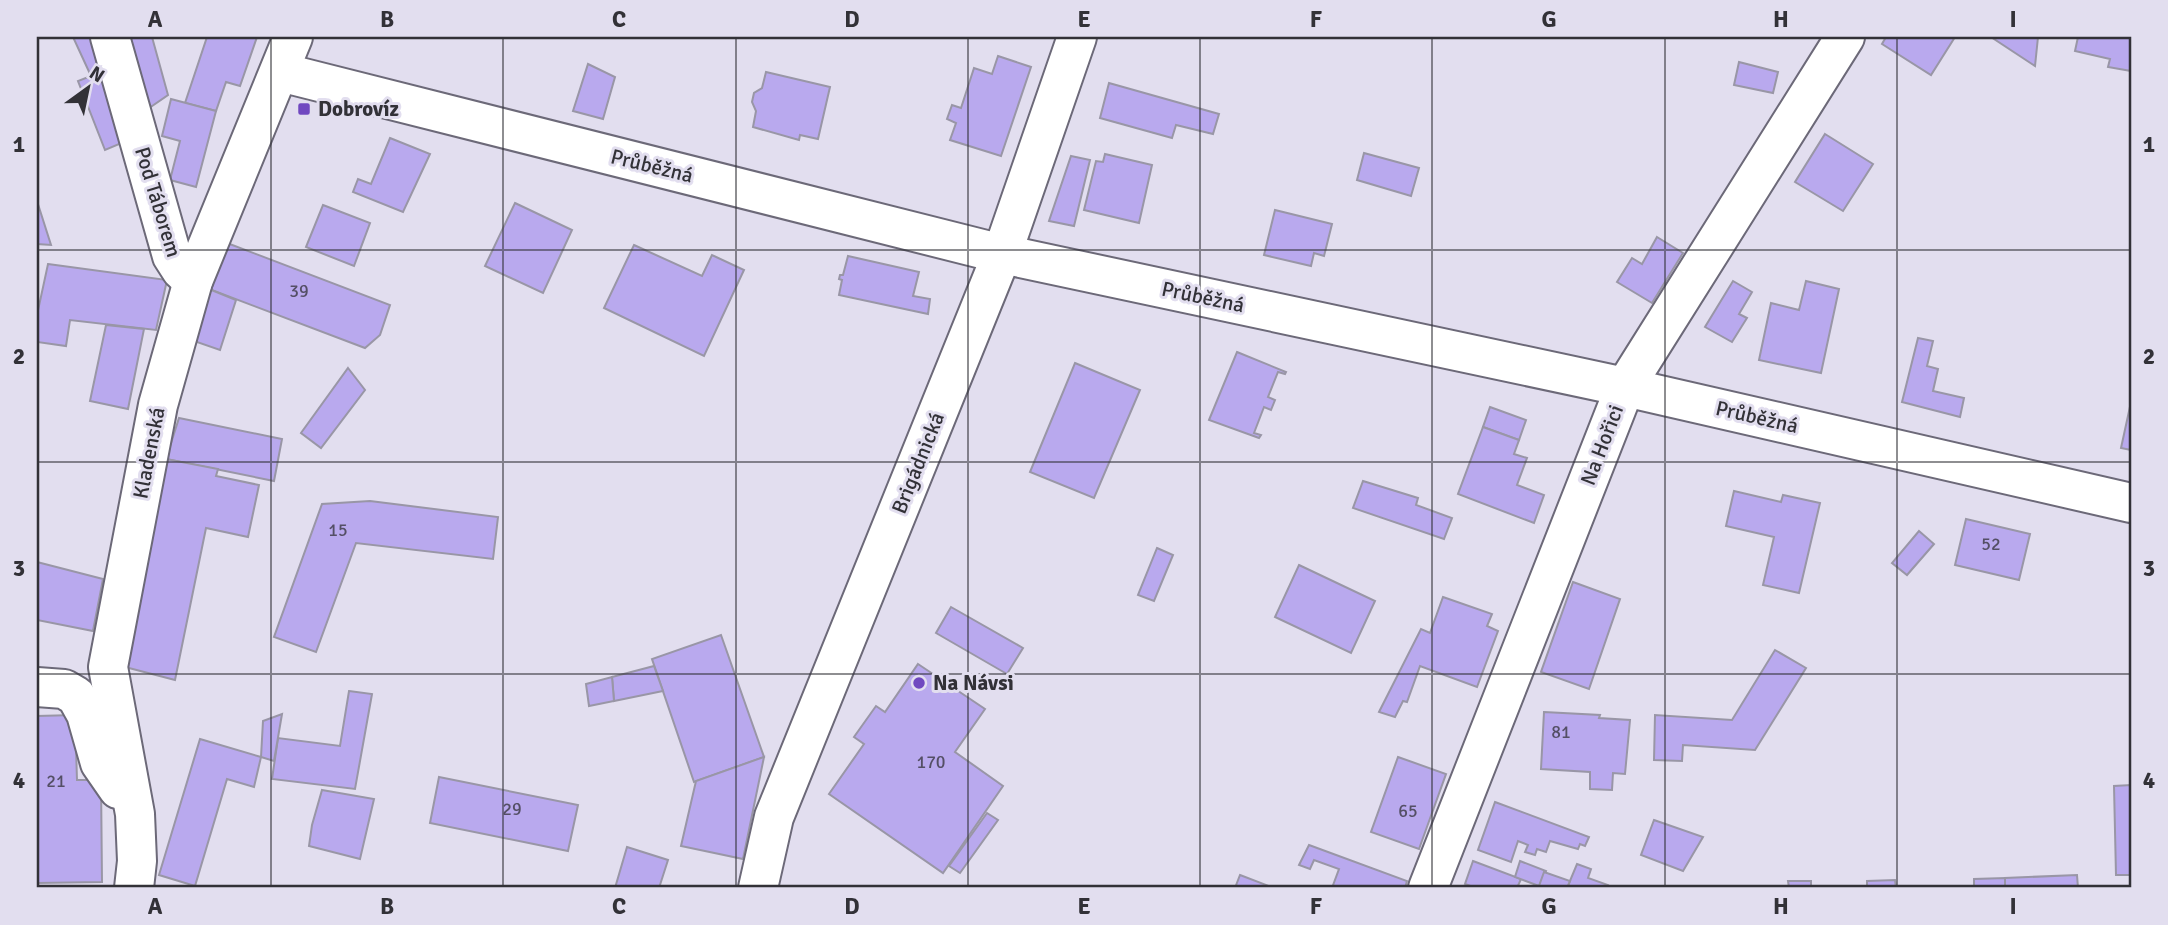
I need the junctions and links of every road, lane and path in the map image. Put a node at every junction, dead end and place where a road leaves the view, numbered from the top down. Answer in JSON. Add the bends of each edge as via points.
{"nodes":[{"id":1,"x":110,"y":37,"type":"edge"},
{"id":2,"x":293,"y":37,"type":"edge"},
{"id":3,"x":1077,"y":37,"type":"edge"},
{"id":4,"x":1844,"y":37,"type":"edge"},
{"id":5,"x":280,"y":72,"type":"junction"},
{"id":6,"x":1002,"y":254,"type":"junction"},
{"id":7,"x":193,"y":281,"type":"junction"},
{"id":8,"x":1625,"y":387,"type":"junction"},
{"id":9,"x":2131,"y":503,"type":"edge"},
{"id":10,"x":37,"y":687,"type":"edge"},
{"id":11,"x":135,"y":814,"type":"junction"},
{"id":12,"x":134,"y":888,"type":"edge"},
{"id":13,"x":758,"y":888,"type":"edge"},
{"id":14,"x":1429,"y":888,"type":"edge"}],
"edges":[{"from":1,"to":7,"type":"street","name":"Pod Táborem","via":[[172,256]]},
{"from":2,"to":5,"type":"street","name":"Kladenská"},
{"from":3,"to":6,"type":"street","name":"Brigádnická"},
{"from":4,"to":8,"type":"street","name":"Na Hořici"},
{"from":5,"to":6,"type":"street","name":"Průběžná"},
{"from":5,"to":7,"type":"street","name":"Kladenská"},
{"from":6,"to":8,"type":"street","name":"Průběžná"},
{"from":6,"to":13,"type":"street","name":"Brigádnická","via":[[774,817]]},
{"from":7,"to":11,"type":"street","name":"Kladenská","via":[[158,405],[108,667]]},
{"from":8,"to":9,"type":"street","name":"Průběžná"},
{"from":8,"to":14,"type":"street","name":"Na Hořici"},
{"from":10,"to":11,"type":"street","via":[[64,689],[76,696],[100,763]]},
{"from":11,"to":12,"type":"street","name":"Kladenská"}]}
